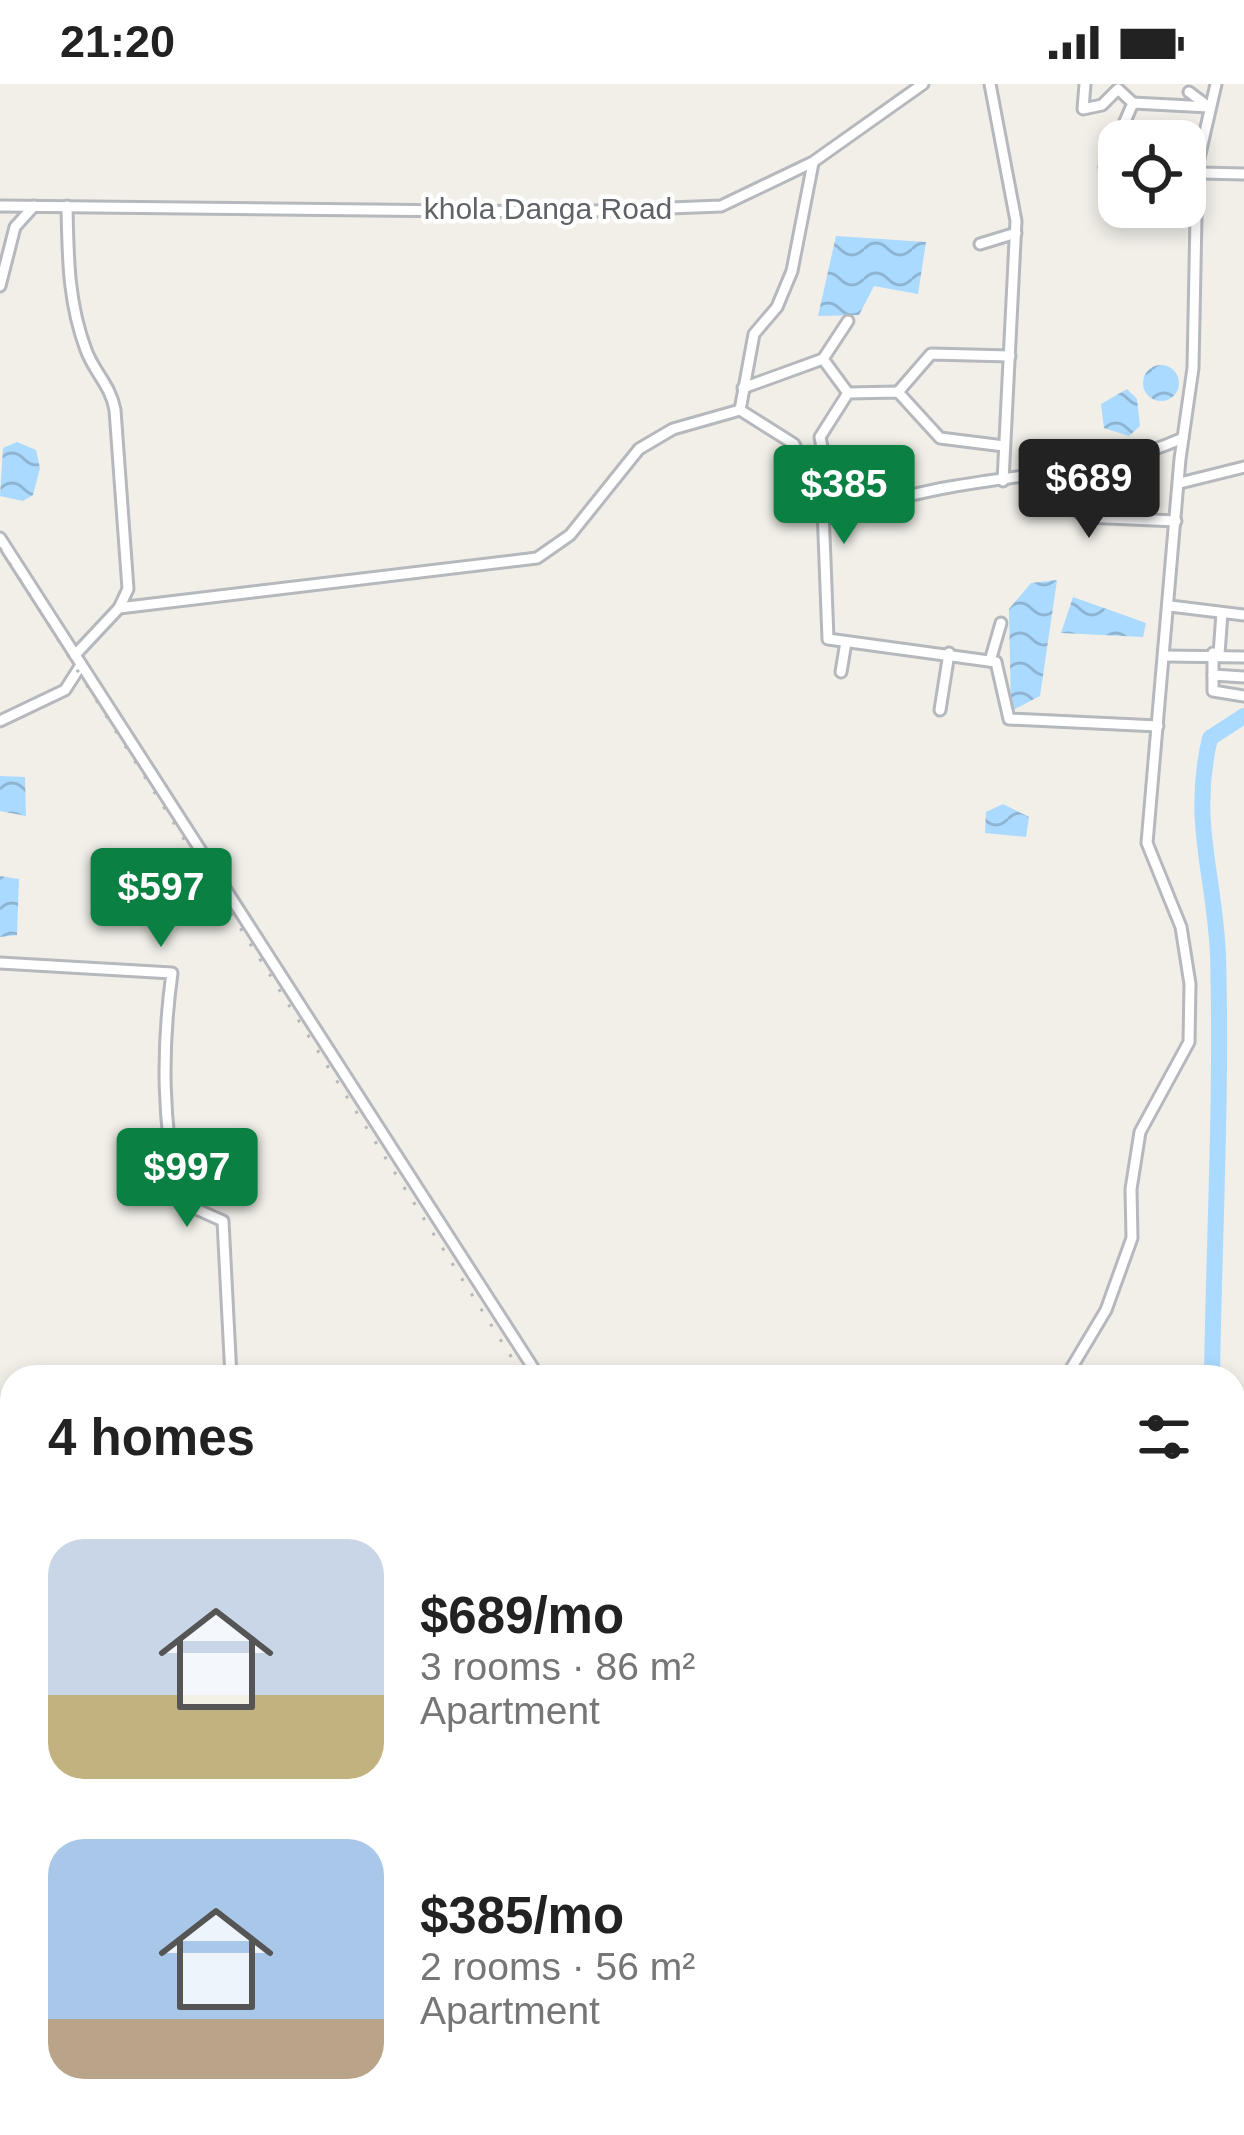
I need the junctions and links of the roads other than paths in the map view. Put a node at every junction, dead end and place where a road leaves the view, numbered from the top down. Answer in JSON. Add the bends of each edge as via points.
{"nodes":[{"id":1,"x":923,"y":84,"type":"edge"},
{"id":2,"x":990,"y":84,"type":"edge"},
{"id":3,"x":1085,"y":84,"type":"edge"},
{"id":4,"x":1207,"y":84,"type":"edge"},
{"id":5,"x":1216,"y":84,"type":"edge"},
{"id":6,"x":1132,"y":103,"type":"junction"},
{"id":7,"x":1209,"y":107,"type":"junction"},
{"id":8,"x":1125,"y":120,"type":"edge"},
{"id":9,"x":813,"y":162,"type":"junction"},
{"id":10,"x":1206,"y":173,"type":"edge"},
{"id":11,"x":1244,"y":174,"type":"edge"},
{"id":12,"x":0,"y":206,"type":"edge"},
{"id":13,"x":34,"y":206,"type":"junction"},
{"id":14,"x":67,"y":206,"type":"junction"},
{"id":15,"x":1016,"y":233,"type":"junction"},
{"id":16,"x":980,"y":244,"type":"dead end"},
{"id":17,"x":0,"y":286,"type":"edge"},
{"id":18,"x":848,"y":321,"type":"dead end"},
{"id":19,"x":1010,"y":356,"type":"junction"},
{"id":20,"x":823,"y":358,"type":"junction"},
{"id":21,"x":743,"y":388,"type":"junction"},
{"id":22,"x":898,"y":392,"type":"junction"},
{"id":23,"x":848,"y":393,"type":"junction"},
{"id":24,"x":740,"y":410,"type":"junction"},
{"id":25,"x":1183,"y":438,"type":"junction"},
{"id":26,"x":1004,"y":446,"type":"junction"},
{"id":27,"x":1244,"y":467,"type":"edge"},
{"id":28,"x":1031,"y":475,"type":"junction"},
{"id":29,"x":1003,"y":481,"type":"junction"},
{"id":30,"x":1180,"y":483,"type":"junction"},
{"id":31,"x":829,"y":508,"type":"junction"},
{"id":32,"x":1176,"y":521,"type":"junction"},
{"id":33,"x":0,"y":538,"type":"edge"},
{"id":34,"x":1170,"y":606,"type":"junction"},
{"id":35,"x":119,"y":608,"type":"junction"},
{"id":36,"x":1222,"y":613,"type":"junction"},
{"id":37,"x":1244,"y":615,"type":"edge"},
{"id":38,"x":1001,"y":623,"type":"dead end"},
{"id":39,"x":828,"y":639,"type":"junction"},
{"id":40,"x":846,"y":642,"type":"junction"},
{"id":41,"x":811,"y":645,"type":"dead end"},
{"id":42,"x":949,"y":653,"type":"junction"},
{"id":43,"x":1216,"y":653,"type":"junction"},
{"id":44,"x":1164,"y":656,"type":"junction"},
{"id":45,"x":1244,"y":657,"type":"edge"},
{"id":46,"x":78,"y":660,"type":"junction"},
{"id":47,"x":990,"y":661,"type":"junction"},
{"id":48,"x":841,"y":672,"type":"dead end"},
{"id":49,"x":1213,"y":675,"type":"junction"},
{"id":50,"x":1244,"y":677,"type":"edge"},
{"id":51,"x":1244,"y":696,"type":"edge"},
{"id":52,"x":940,"y":710,"type":"dead end"},
{"id":53,"x":0,"y":721,"type":"edge"},
{"id":54,"x":1158,"y":726,"type":"junction"},
{"id":55,"x":0,"y":963,"type":"edge"},
{"id":56,"x":230,"y":1365,"type":"edge"},
{"id":57,"x":531,"y":1365,"type":"edge"},
{"id":58,"x":1073,"y":1365,"type":"edge"}],
"edges":[{"from":1,"to":9,"type":"street","name":"khola Danga Road"},
{"from":2,"to":15,"type":"street"},
{"from":3,"to":6,"type":"street","via":[[1083,109],[1118,89]]},
{"from":4,"to":7,"type":"street","via":[[1192,94]]},
{"from":5,"to":7,"type":"street"},
{"from":6,"to":7,"type":"street"},
{"from":6,"to":8,"type":"street"},
{"from":7,"to":25,"type":"street","via":[[1197,167],[1193,368]]},
{"from":9,"to":14,"type":"street","name":"khola Danga Road","via":[[721,206],[668,210]]},
{"from":9,"to":21,"type":"street","via":[[792,271],[754,334]]},
{"from":10,"to":11,"type":"street"},
{"from":12,"to":13,"type":"street","name":"khola Danga Road"},
{"from":13,"to":14,"type":"street","name":"khola Danga Road"},
{"from":13,"to":17,"type":"street","via":[[15,227]]},
{"from":14,"to":35,"type":"street","via":[[69,299],[115,410],[128,589]]},
{"from":15,"to":16,"type":"street"},
{"from":15,"to":19,"type":"street"},
{"from":18,"to":20,"type":"street"},
{"from":19,"to":22,"type":"street","via":[[931,355]]},
{"from":19,"to":26,"type":"street"},
{"from":20,"to":21,"type":"street"},
{"from":20,"to":23,"type":"street"},
{"from":21,"to":24,"type":"street"},
{"from":22,"to":23,"type":"street"},
{"from":22,"to":26,"type":"street","via":[[940,438]]},
{"from":23,"to":31,"type":"street","via":[[820,437]]},
{"from":24,"to":31,"type":"street","via":[[794,444]]},
{"from":24,"to":35,"type":"street","via":[[673,429],[639,449],[570,535],[537,558]]},
{"from":25,"to":28,"type":"street","via":[[1133,460]]},
{"from":25,"to":30,"type":"street"},
{"from":26,"to":29,"type":"street"},
{"from":27,"to":30,"type":"street"},
{"from":28,"to":29,"type":"street"},
{"from":28,"to":32,"type":"street","via":[[1085,517]]},
{"from":29,"to":31,"type":"street"},
{"from":30,"to":32,"type":"street"},
{"from":31,"to":39,"type":"street"},
{"from":32,"to":34,"type":"street"},
{"from":33,"to":46,"type":"street"},
{"from":34,"to":36,"type":"street"},
{"from":34,"to":44,"type":"street"},
{"from":35,"to":46,"type":"street"},
{"from":36,"to":37,"type":"street"},
{"from":36,"to":43,"type":"street"},
{"from":38,"to":47,"type":"street"},
{"from":39,"to":40,"type":"street"},
{"from":39,"to":41,"type":"street"},
{"from":40,"to":42,"type":"street"},
{"from":40,"to":48,"type":"street"},
{"from":42,"to":47,"type":"street"},
{"from":42,"to":52,"type":"street"},
{"from":43,"to":44,"type":"street"},
{"from":43,"to":45,"type":"street"},
{"from":43,"to":49,"type":"street"},
{"from":44,"to":54,"type":"street"},
{"from":46,"to":53,"type":"street","via":[[65,691]]},
{"from":46,"to":57,"type":"street"},
{"from":47,"to":54,"type":"street","via":[[1009,718]]},
{"from":49,"to":50,"type":"street"},
{"from":49,"to":51,"type":"street","via":[[1213,691]]},
{"from":54,"to":58,"type":"street","via":[[1148,843],[1181,927],[1190,1042],[1140,1132],[1132,1238],[1106,1310]]},
{"from":55,"to":56,"type":"street","via":[[172,973],[161,1055],[167,1143],[178,1201],[223,1221]]}]}
